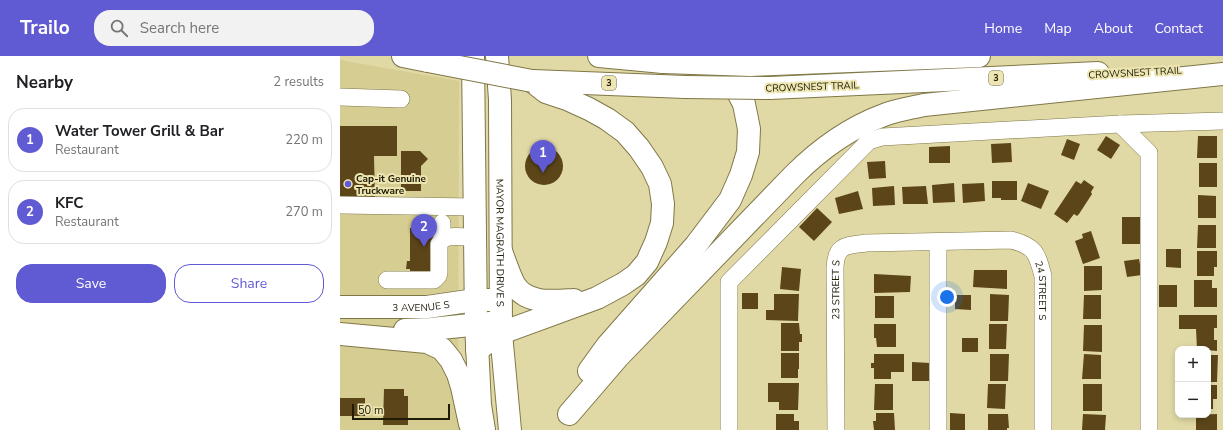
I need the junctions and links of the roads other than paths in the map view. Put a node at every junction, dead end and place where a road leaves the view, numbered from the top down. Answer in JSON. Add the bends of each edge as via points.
{"nodes":[{"id":1,"x":473,"y":56,"type":"edge"},
{"id":2,"x":497,"y":56,"type":"edge"},
{"id":3,"x":599,"y":56,"type":"edge"},
{"id":4,"x":711,"y":56,"type":"edge"},
{"id":5,"x":979,"y":56,"type":"edge"},
{"id":6,"x":409,"y":58,"type":"edge"},
{"id":7,"x":1223,"y":68,"type":"edge"},
{"id":8,"x":1223,"y":74,"type":"edge"},
{"id":9,"x":532,"y":81,"type":"junction"},
{"id":10,"x":340,"y":98,"type":"edge"},
{"id":11,"x":402,"y":99,"type":"dead end"},
{"id":12,"x":1223,"y":121,"type":"edge"},
{"id":13,"x":1120,"y":124,"type":"junction"},
{"id":14,"x":340,"y":205,"type":"edge"},
{"id":15,"x":475,"y":207,"type":"junction"},
{"id":16,"x":475,"y":238,"type":"junction"},
{"id":17,"x":938,"y":242,"type":"junction"},
{"id":18,"x":501,"y":252,"type":"junction"},
{"id":19,"x":387,"y":280,"type":"dead end"},
{"id":20,"x":597,"y":298,"type":"junction"},
{"id":21,"x":475,"y":300,"type":"junction"},
{"id":22,"x":502,"y":300,"type":"junction"},
{"id":23,"x":340,"y":307,"type":"edge"},
{"id":24,"x":476,"y":324,"type":"junction"},
{"id":25,"x":502,"y":328,"type":"junction"},
{"id":26,"x":340,"y":333,"type":"edge"},
{"id":27,"x":477,"y":350,"type":"junction"},
{"id":28,"x":566,"y":422,"type":"edge"},
{"id":29,"x":471,"y":430,"type":"edge"},
{"id":30,"x":484,"y":430,"type":"edge"},
{"id":31,"x":510,"y":430,"type":"edge"},
{"id":32,"x":729,"y":430,"type":"edge"},
{"id":33,"x":836,"y":430,"type":"edge"},
{"id":34,"x":938,"y":430,"type":"edge"},
{"id":35,"x":1043,"y":430,"type":"edge"},
{"id":36,"x":1149,"y":430,"type":"edge"}],
"edges":[{"from":1,"to":15,"type":"main road"},
{"from":2,"to":18,"type":"main road","name":"MAYOR MAGRATH DRIVE S","via":[[500,100]]},
{"from":3,"to":5,"type":"main road","bridge":true,"via":[[663,62],[751,64]]},
{"from":4,"to":28,"type":"main road","via":[[732,82],[744,104],[749,129],[748,152],[741,175],[730,200],[696,245],[607,346],[592,367],[578,387]]},
{"from":6,"to":9,"type":"main road","name":"CROWSNEST TRAIL","number":"3","bridge":true},
{"from":7,"to":9,"type":"main road","name":"CROWSNEST TRAIL","number":"3","bridge":true,"via":[[770,88]]},
{"from":8,"to":28,"type":"main road","via":[[924,105],[886,114],[858,126],[818,152],[794,175],[618,357]]},
{"from":9,"to":20,"type":"main road","via":[[546,92],[567,99],[607,119],[625,132],[643,154],[660,184],[662,223],[647,262],[636,275]]},
{"from":10,"to":11,"type":"street"},
{"from":12,"to":13,"type":"street"},
{"from":13,"to":32,"type":"street","via":[[882,137],[869,141],[729,282]]},
{"from":13,"to":36,"type":"street","via":[[1149,153]]},
{"from":14,"to":15,"type":"street"},
{"from":15,"to":16,"type":"main road"},
{"from":16,"to":19,"type":"street","via":[[451,237],[442,231],[439,244],[439,273],[434,280]]},
{"from":16,"to":21,"type":"main road"},
{"from":17,"to":33,"type":"street","name":"23 STREET S","via":[[866,243],[844,247],[838,252],[835,260]]},
{"from":17,"to":34,"type":"street"},
{"from":17,"to":35,"type":"street","name":"24 STREET S","via":[[1011,240],[1031,247],[1035,253],[1043,276]]},
{"from":18,"to":20,"type":"main road","via":[[514,285],[534,299],[550,302]]},
{"from":18,"to":22,"type":"main road","name":"MAYOR MAGRATH DRIVE S"},
{"from":20,"to":25,"type":"main road"},
{"from":21,"to":22,"type":"main road","name":"3 AVENUE S"},
{"from":21,"to":23,"type":"main road","name":"3 AVENUE S","via":[[427,307]]},
{"from":21,"to":24,"type":"main road"},
{"from":22,"to":25,"type":"main road","name":"MAYOR MAGRATH DRIVE S"},
{"from":24,"to":25,"type":"main road"},
{"from":24,"to":26,"type":"main road","via":[[431,329]]},
{"from":24,"to":27,"type":"main road"},
{"from":25,"to":27,"type":"main road"},
{"from":25,"to":31,"type":"main road","name":"MAYOR MAGRATH DRIVE S"},
{"from":26,"to":29,"type":"main road","via":[[427,342],[442,349],[451,360],[462,387]]},
{"from":27,"to":30,"type":"main road"}]}
